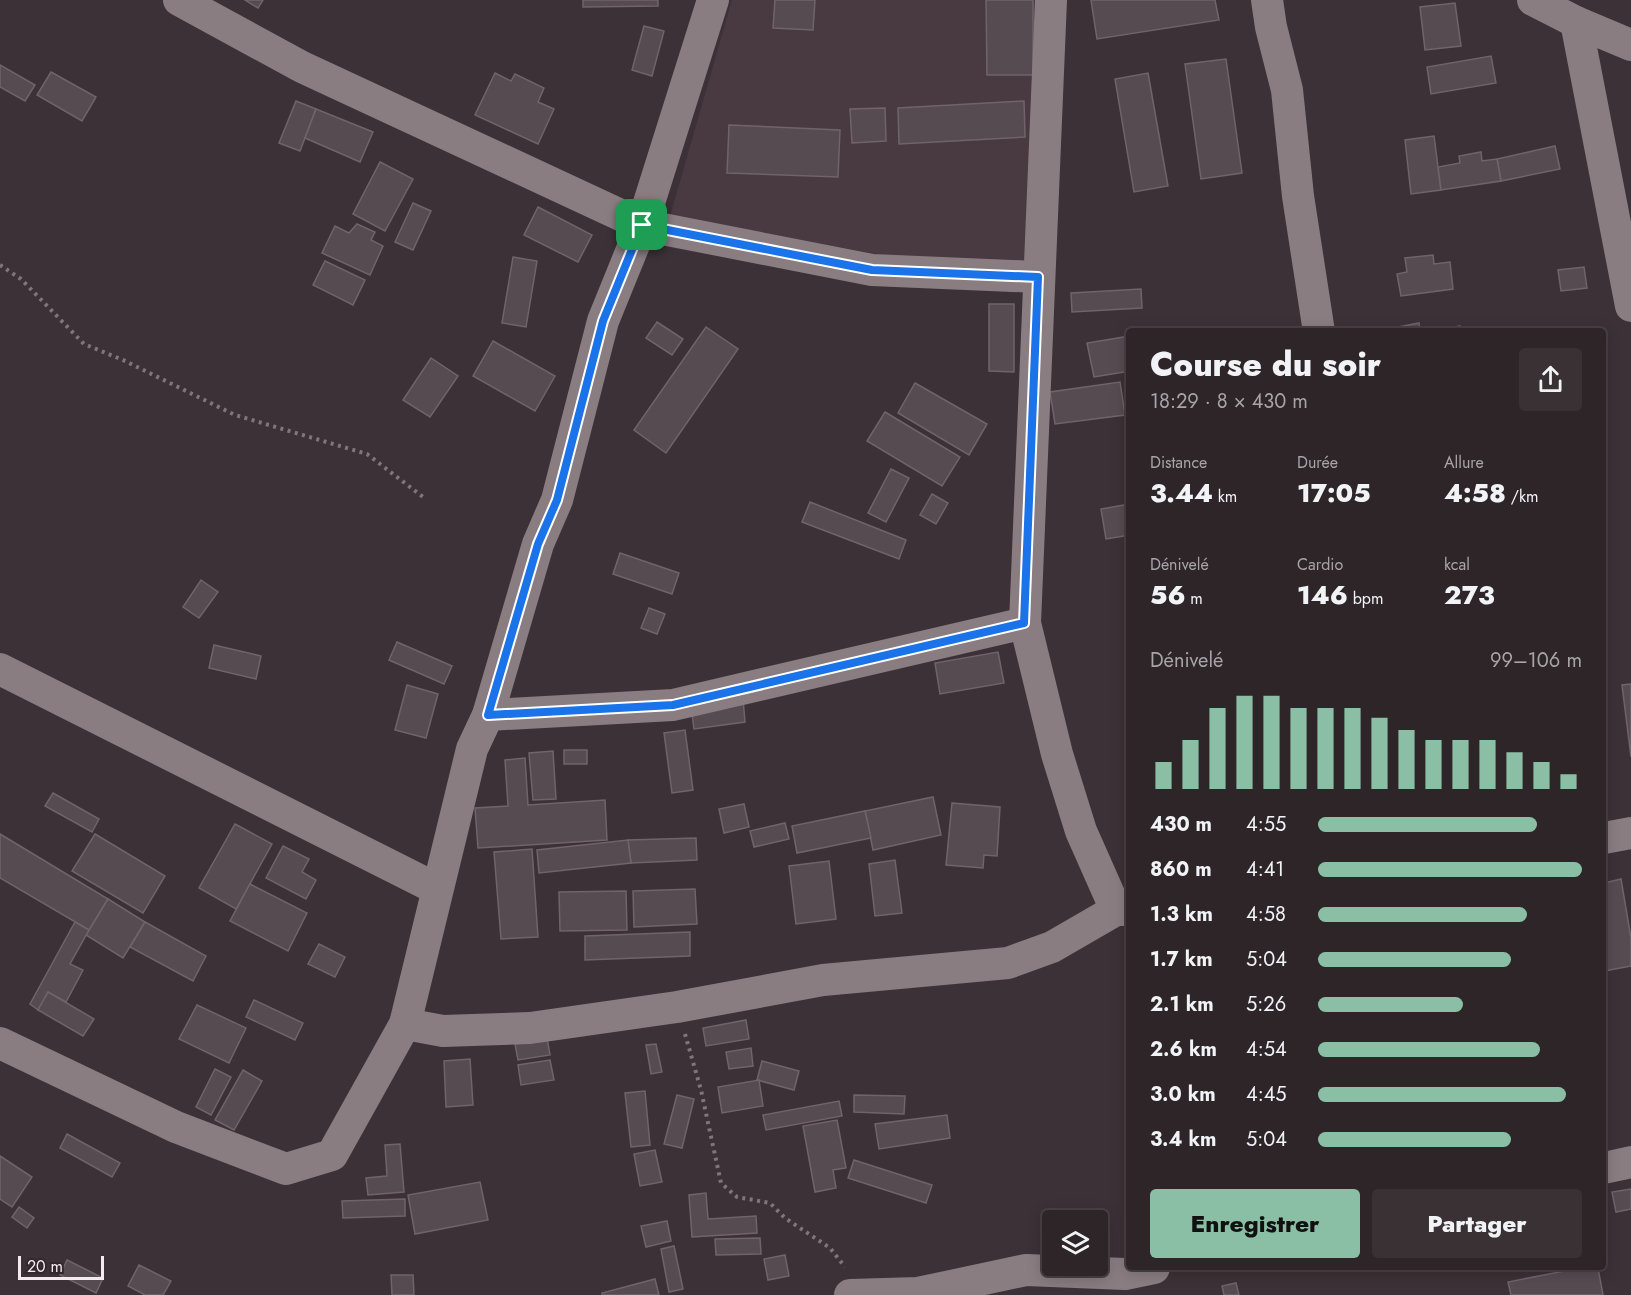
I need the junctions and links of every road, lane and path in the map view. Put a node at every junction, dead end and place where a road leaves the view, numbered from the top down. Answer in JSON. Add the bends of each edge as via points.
{"nodes":[{"id":1,"x":179,"y":0,"type":"edge"},
{"id":2,"x":712,"y":0,"type":"edge"},
{"id":3,"x":1051,"y":0,"type":"edge"},
{"id":4,"x":1267,"y":0,"type":"edge"},
{"id":5,"x":1533,"y":0,"type":"edge"},
{"id":6,"x":1576,"y":22,"type":"junction"},
{"id":7,"x":1631,"y":45,"type":"edge"},
{"id":8,"x":642,"y":225,"type":"junction"},
{"id":9,"x":0,"y":265,"type":"edge"},
{"id":10,"x":1038,"y":277,"type":"junction"},
{"id":11,"x":1631,"y":306,"type":"edge"},
{"id":12,"x":1318,"y":328,"type":"edge"},
{"id":13,"x":423,"y":497,"type":"dead end"},
{"id":14,"x":1024,"y":623,"type":"junction"},
{"id":15,"x":0,"y":669,"type":"edge"},
{"id":16,"x":488,"y":715,"type":"junction"},
{"id":17,"x":1631,"y":833,"type":"edge"},
{"id":18,"x":1606,"y":838,"type":"edge"},
{"id":19,"x":437,"y":889,"type":"junction"},
{"id":20,"x":1123,"y":910,"type":"edge"},
{"id":21,"x":405,"y":1024,"type":"junction"},
{"id":22,"x":0,"y":1043,"type":"edge"},
{"id":23,"x":691,"y":1055,"type":"dead end"},
{"id":24,"x":1631,"y":1162,"type":"edge"},
{"id":25,"x":1606,"y":1168,"type":"edge"},
{"id":26,"x":1144,"y":1270,"type":"edge"},
{"id":27,"x":1076,"y":1283,"type":"edge"},
{"id":28,"x":858,"y":1294,"type":"edge"}],
"edges":[{"from":1,"to":8,"type":"street","via":[[302,67]]},
{"from":2,"to":8,"type":"street"},
{"from":3,"to":10,"type":"street"},
{"from":4,"to":12,"type":"street","via":[[1287,90]]},
{"from":5,"to":6,"type":"street"},
{"from":6,"to":7,"type":"street"},
{"from":6,"to":11,"type":"street"},
{"from":8,"to":10,"type":"street","via":[[872,270]]},
{"from":8,"to":16,"type":"street","via":[[603,321],[557,500],[538,544]]},
{"from":9,"to":13,"type":"path","via":[[21,279],[84,344],[235,415],[367,454]]},
{"from":10,"to":14,"type":"street"},
{"from":14,"to":16,"type":"street","via":[[673,705]]},
{"from":14,"to":20,"type":"street","via":[[1081,831]]},
{"from":15,"to":19,"type":"street"},
{"from":16,"to":19,"type":"street","via":[[472,749]]},
{"from":17,"to":18,"type":"street"},
{"from":19,"to":21,"type":"street"},
{"from":20,"to":21,"type":"street","via":[[1052,947],[1008,963],[823,980],[677,1007],[530,1028],[443,1031]]},
{"from":21,"to":22,"type":"street","via":[[332,1155],[286,1169],[176,1127]]},
{"from":23,"to":28,"type":"path","via":[[721,1183],[737,1197],[770,1203],[830,1248]]},
{"from":24,"to":25,"type":"street"},
{"from":26,"to":27,"type":"street"},
{"from":27,"to":28,"type":"street","via":[[1026,1270],[918,1293]]}]}
